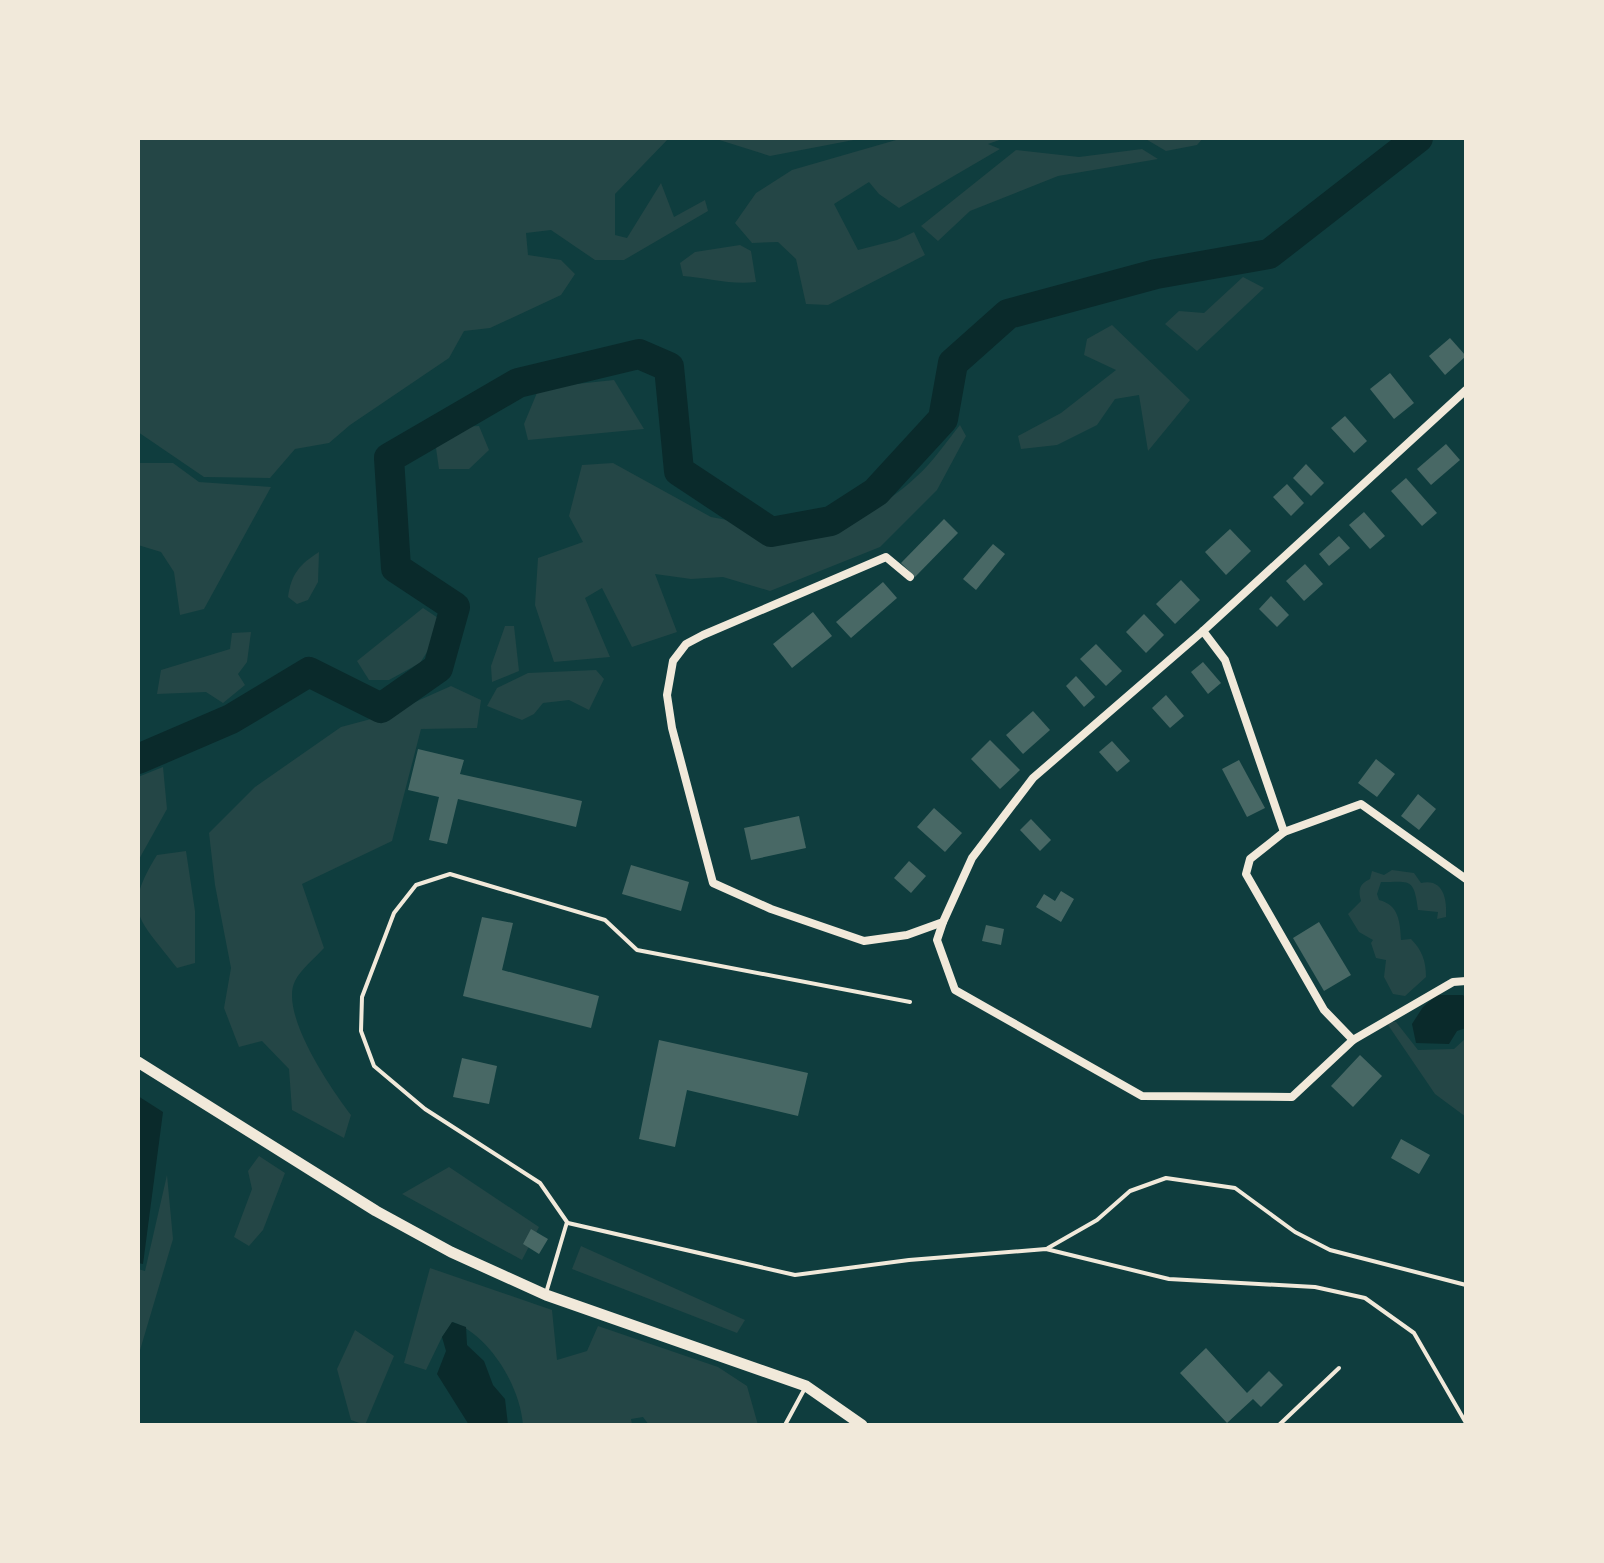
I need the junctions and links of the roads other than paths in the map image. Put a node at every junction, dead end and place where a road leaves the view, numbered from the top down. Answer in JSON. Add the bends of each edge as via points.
{"nodes":[{"id":1,"x":1466,"y":390,"type":"edge"},
{"id":2,"x":910,"y":577,"type":"dead end"},
{"id":3,"x":1203,"y":631,"type":"junction"},
{"id":4,"x":1284,"y":832,"type":"junction"},
{"id":5,"x":1466,"y":879,"type":"edge"},
{"id":6,"x":943,"y":922,"type":"junction"},
{"id":7,"x":1466,"y":981,"type":"edge"},
{"id":8,"x":910,"y":1002,"type":"dead end"},
{"id":9,"x":1353,"y":1040,"type":"junction"},
{"id":10,"x":138,"y":1062,"type":"edge"},
{"id":11,"x":567,"y":1222,"type":"junction"},
{"id":12,"x":1046,"y":1249,"type":"junction"},
{"id":13,"x":1466,"y":1285,"type":"edge"},
{"id":14,"x":546,"y":1295,"type":"junction"},
{"id":15,"x":1339,"y":1368,"type":"dead end"},
{"id":16,"x":806,"y":1386,"type":"junction"},
{"id":17,"x":1465,"y":1424,"type":"edge"},
{"id":18,"x":785,"y":1425,"type":"edge"},
{"id":19,"x":862,"y":1425,"type":"edge"},
{"id":20,"x":1279,"y":1425,"type":"edge"}],
"edges":[{"from":1,"to":3,"type":"street"},
{"from":2,"to":6,"type":"street","via":[[886,557],[703,635],[686,644],[673,661],[667,695],[713,883],[864,941],[907,935]]},
{"from":3,"to":4,"type":"street","via":[[1225,660]]},
{"from":3,"to":6,"type":"street","via":[[1033,778],[972,858]]},
{"from":4,"to":5,"type":"street","via":[[1361,804]]},
{"from":4,"to":9,"type":"street","via":[[1250,859],[1246,874],[1324,1010]]},
{"from":6,"to":9,"type":"street","via":[[937,940],[955,990],[1142,1096],[1292,1097]]},
{"from":7,"to":9,"type":"street","via":[[1453,982]]},
{"from":8,"to":11,"type":"lane","via":[[637,950],[605,920],[450,874],[416,885],[394,913],[362,997],[361,1031],[374,1066],[425,1109],[540,1183]]},
{"from":10,"to":14,"type":"street","via":[[389,1218]]},
{"from":11,"to":12,"type":"lane","via":[[795,1275]]},
{"from":11,"to":14,"type":"lane"},
{"from":12,"to":13,"type":"lane","via":[[1097,1220],[1130,1191],[1166,1178],[1235,1188],[1295,1232],[1330,1250]]},
{"from":12,"to":17,"type":"lane","via":[[1169,1279],[1315,1287],[1365,1298],[1414,1333]]},
{"from":14,"to":16,"type":"street"},
{"from":15,"to":20,"type":"lane"},
{"from":16,"to":18,"type":"lane"},
{"from":16,"to":19,"type":"street"}]}
